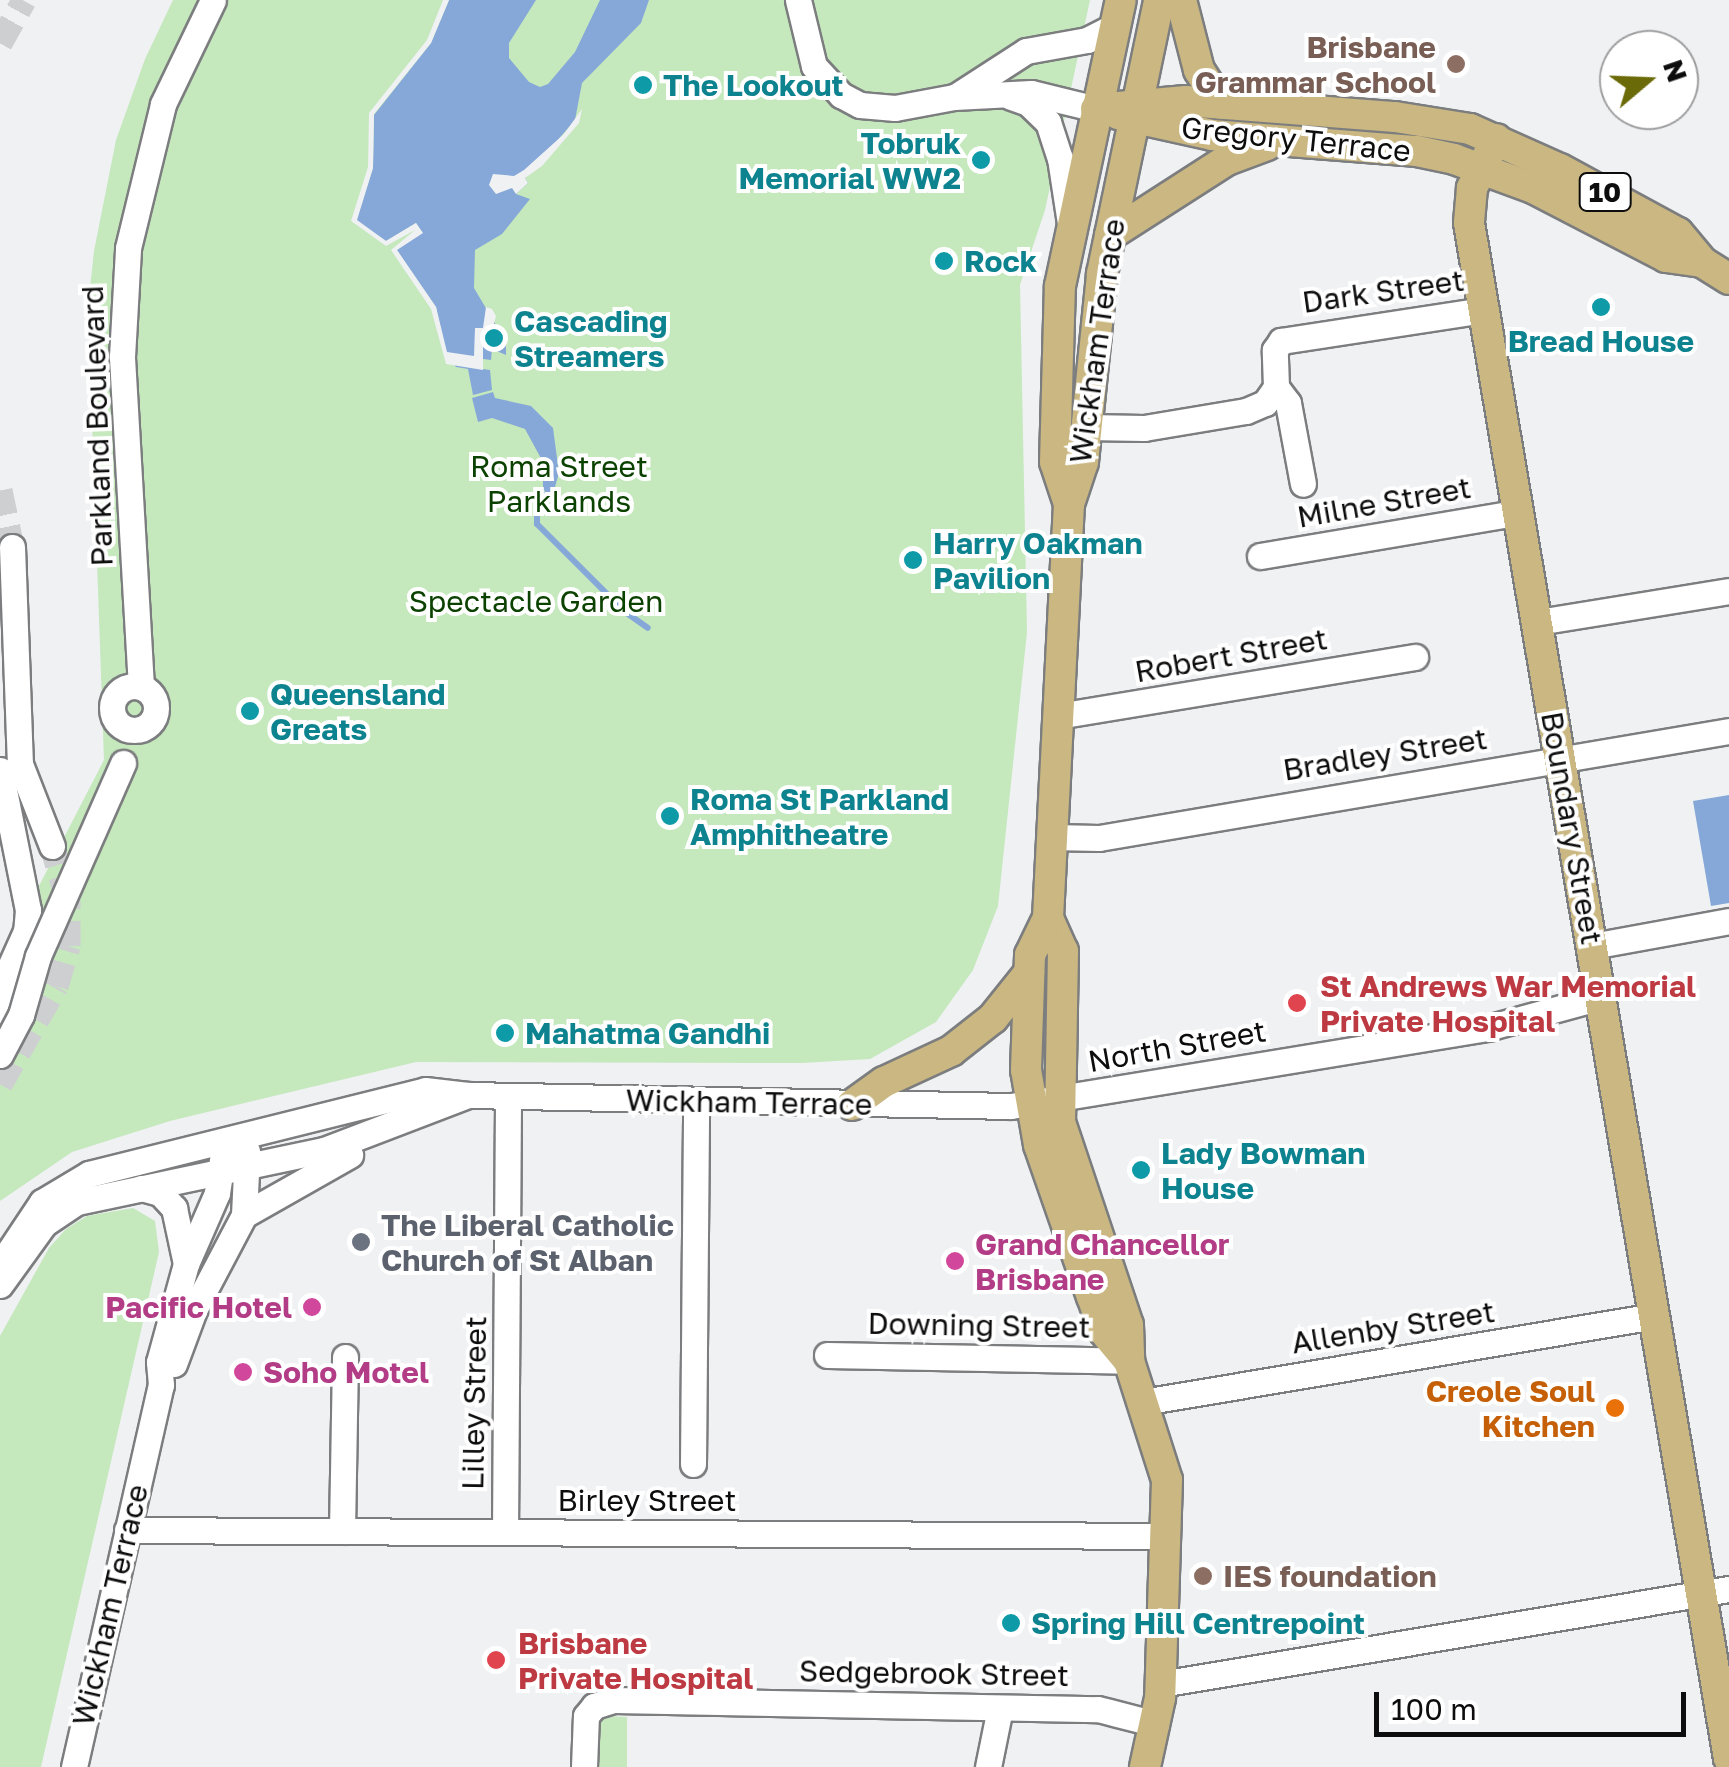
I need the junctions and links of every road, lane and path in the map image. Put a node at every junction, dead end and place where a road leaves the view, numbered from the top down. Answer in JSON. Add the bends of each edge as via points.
{"nodes":[{"id":1,"x":213,"y":0,"type":"edge"},
{"id":2,"x":798,"y":0,"type":"edge"},
{"id":3,"x":1159,"y":0,"type":"edge"},
{"id":4,"x":1181,"y":0,"type":"edge"},
{"id":5,"x":1118,"y":13,"type":"edge"},
{"id":6,"x":1001,"y":95,"type":"junction"},
{"id":7,"x":954,"y":97,"type":"junction"},
{"id":8,"x":1221,"y":104,"type":"junction"},
{"id":9,"x":1096,"y":109,"type":"junction"},
{"id":10,"x":1138,"y":110,"type":"junction"},
{"id":11,"x":1496,"y":139,"type":"junction"},
{"id":12,"x":1280,"y":140,"type":"junction"},
{"id":13,"x":1482,"y":168,"type":"junction"},
{"id":14,"x":1070,"y":224,"type":"junction"},
{"id":15,"x":1110,"y":235,"type":"junction"},
{"id":16,"x":1702,"y":262,"type":"junction"},
{"id":17,"x":1729,"y":278,"type":"edge"},
{"id":18,"x":1484,"y":310,"type":"junction"},
{"id":19,"x":1276,"y":387,"type":"junction"},
{"id":20,"x":1086,"y":428,"type":"junction"},
{"id":21,"x":1304,"y":484,"type":"dead end"},
{"id":22,"x":1069,"y":504,"type":"junction"},
{"id":23,"x":1519,"y":512,"type":"junction"},
{"id":24,"x":12,"y":547,"type":"tunnel mouth"},
{"id":25,"x":1260,"y":556,"type":"dead end"},
{"id":26,"x":1729,"y":591,"type":"edge"},
{"id":27,"x":1538,"y":622,"type":"junction"},
{"id":28,"x":1415,"y":657,"type":"dead end"},
{"id":29,"x":1058,"y":716,"type":"junction"},
{"id":30,"x":1729,"y":730,"type":"edge"},
{"id":31,"x":1561,"y":759,"type":"junction"},
{"id":32,"x":0,"y":770,"type":"edge"},
{"id":33,"x":1052,"y":837,"type":"junction"},
{"id":34,"x":52,"y":846,"type":"tunnel mouth"},
{"id":35,"x":1048,"y":918,"type":"junction"},
{"id":36,"x":1729,"y":921,"type":"edge"},
{"id":37,"x":1592,"y":946,"type":"junction"},
{"id":38,"x":1029,"y":973,"type":"junction"},
{"id":39,"x":1601,"y":997,"type":"junction"},
{"id":40,"x":0,"y":1011,"type":"edge"},
{"id":41,"x":0,"y":1055,"type":"edge"},
{"id":42,"x":468,"y":1096,"type":"junction"},
{"id":43,"x":508,"y":1096,"type":"junction"},
{"id":44,"x":696,"y":1101,"type":"junction"},
{"id":45,"x":1044,"y":1102,"type":"junction"},
{"id":46,"x":852,"y":1105,"type":"junction"},
{"id":47,"x":381,"y":1130,"type":"junction"},
{"id":48,"x":237,"y":1138,"type":"junction"},
{"id":49,"x":247,"y":1166,"type":"junction"},
{"id":50,"x":220,"y":1172,"type":"junction"},
{"id":51,"x":140,"y":1188,"type":"junction"},
{"id":52,"x":244,"y":1215,"type":"junction"},
{"id":53,"x":186,"y":1264,"type":"junction"},
{"id":54,"x":0,"y":1265,"type":"edge"},
{"id":55,"x":0,"y":1285,"type":"edge"},
{"id":56,"x":1654,"y":1316,"type":"junction"},
{"id":57,"x":828,"y":1355,"type":"dead end"},
{"id":58,"x":345,"y":1357,"type":"dead end"},
{"id":59,"x":1129,"y":1360,"type":"junction"},
{"id":60,"x":161,"y":1386,"type":"junction"},
{"id":61,"x":1143,"y":1402,"type":"junction"},
{"id":62,"x":693,"y":1464,"type":"dead end"},
{"id":63,"x":127,"y":1530,"type":"junction"},
{"id":64,"x":342,"y":1531,"type":"junction"},
{"id":65,"x":505,"y":1532,"type":"junction"},
{"id":66,"x":1166,"y":1536,"type":"junction"},
{"id":67,"x":1715,"y":1592,"type":"edge"},
{"id":68,"x":1161,"y":1684,"type":"junction"},
{"id":69,"x":1000,"y":1708,"type":"junction"},
{"id":70,"x":1156,"y":1724,"type":"junction"},
{"id":71,"x":1729,"y":1759,"type":"edge"},
{"id":72,"x":74,"y":1767,"type":"edge"},
{"id":73,"x":584,"y":1767,"type":"edge"},
{"id":74,"x":988,"y":1767,"type":"edge"},
{"id":75,"x":1145,"y":1767,"type":"edge"}],
"edges":[{"from":1,"to":41,"type":"street","name":"Parkland Boulevard","bridge":true,"via":[[163,104],[128,248],[122,356],[140,687],[156,710],[150,724],[136,730]]},
{"from":2,"to":7,"type":"street","via":[[814,66],[841,96],[877,108]]},
{"from":3,"to":10,"type":"main road","name":"Wickham Terrace"},
{"from":4,"to":8,"type":"main road","via":[[1199,70]]},
{"from":5,"to":7,"type":"street","via":[[1087,40],[1026,51]]},
{"from":5,"to":9,"type":"main road","name":"Wickham Terrace"},
{"from":6,"to":7,"type":"street"},
{"from":6,"to":9,"type":"street","via":[[1031,94]]},
{"from":6,"to":14,"type":"street","via":[[1028,103],[1048,122]]},
{"from":8,"to":10,"type":"main road","name":"Gregory Terrace","number":"10"},
{"from":8,"to":11,"type":"main road","name":"Gregory Terrace","number":"10","via":[[1440,122]]},
{"from":9,"to":10,"type":"main road","name":"Gregory Terrace","number":"10"},
{"from":9,"to":14,"type":"main road","name":"Wickham Terrace"},
{"from":10,"to":12,"type":"main road","name":"Gregory Terrace","number":"10","via":[[1212,135]]},
{"from":10,"to":15,"type":"main road","name":"Wickham Terrace"},
{"from":11,"to":13,"type":"main road","name":"Boundary Street"},
{"from":11,"to":16,"type":"main road","name":"Gregory Terrace","number":"10","via":[[1678,233]]},
{"from":12,"to":13,"type":"main road","name":"Gregory Terrace","number":"10","via":[[1417,152]]},
{"from":12,"to":15,"type":"main road","via":[[1226,160]]},
{"from":13,"to":16,"type":"main road","name":"Gregory Terrace","number":"10","via":[[1666,257]]},
{"from":13,"to":18,"type":"main road","name":"Boundary Street","via":[[1468,213]]},
{"from":14,"to":22,"type":"main road","name":"Wickham Terrace","via":[[1057,320],[1056,445]]},
{"from":15,"to":20,"type":"main road","name":"Wickham Terrace"},
{"from":16,"to":17,"type":"main road","name":"Gregory Terrace","number":"10"},
{"from":18,"to":19,"type":"street","name":"Dark Street","via":[[1281,340]]},
{"from":18,"to":23,"type":"main road","name":"Boundary Street"},
{"from":19,"to":20,"type":"street","via":[[1246,411],[1144,428]]},
{"from":19,"to":21,"type":"street","name":"Dark Street","via":[[1288,403]]},
{"from":20,"to":22,"type":"main road","name":"Wickham Terrace"},
{"from":22,"to":29,"type":"main road","name":"Wickham Terrace"},
{"from":23,"to":25,"type":"street","name":"Milne Street"},
{"from":23,"to":27,"type":"main road","name":"Boundary Street"},
{"from":24,"to":34,"type":"street","via":[[20,764]]},
{"from":26,"to":27,"type":"street"},
{"from":27,"to":31,"type":"main road","name":"Boundary Street"},
{"from":28,"to":29,"type":"street","name":"Robert Street"},
{"from":29,"to":33,"type":"main road","name":"Wickham Terrace"},
{"from":30,"to":31,"type":"street","name":"Bradley Street"},
{"from":31,"to":33,"type":"street","name":"Bradley Street","via":[[1098,838]]},
{"from":31,"to":37,"type":"main road","name":"Boundary Street"},
{"from":32,"to":40,"type":"street","via":[[28,910]]},
{"from":33,"to":35,"type":"main road","name":"Wickham Terrace"},
{"from":35,"to":38,"type":"main road","name":"Wickham Terrace"},
{"from":35,"to":45,"type":"main road","name":"Wickham Terrace","via":[[1063,951]]},
{"from":36,"to":37,"type":"street"},
{"from":37,"to":39,"type":"main road","name":"Boundary Street"},
{"from":38,"to":45,"type":"main road","name":"Wickham Terrace","via":[[1026,1070]]},
{"from":38,"to":46,"type":"main road","via":[[993,1018],[952,1051],[884,1082]]},
{"from":39,"to":45,"type":"street","name":"North Street","via":[[1491,1027]]},
{"from":39,"to":56,"type":"main road","name":"Boundary Street"},
{"from":42,"to":43,"type":"street","name":"Wickham Terrace"},
{"from":42,"to":47,"type":"street","name":"Wickham Terrace"},
{"from":42,"to":48,"type":"street","name":"Wickham Terrace","via":[[425,1090]]},
{"from":43,"to":44,"type":"street","name":"Wickham Terrace"},
{"from":43,"to":65,"type":"street","name":"Lilley Street"},
{"from":44,"to":46,"type":"street","name":"Wickham Terrace"},
{"from":44,"to":62,"type":"street"},
{"from":45,"to":46,"type":"street","name":"Wickham Terrace"},
{"from":45,"to":59,"type":"main road","via":[[1104,1332]]},
{"from":47,"to":49,"type":"street","name":"Wickham Terrace"},
{"from":47,"to":52,"type":"street","via":[[366,1148]]},
{"from":48,"to":49,"type":"street","name":"Wickham Terrace"},
{"from":48,"to":50,"type":"street","name":"Wickham Terrace"},
{"from":48,"to":54,"type":"street","name":"Wickham Terrace","via":[[70,1182],[30,1215]]},
{"from":49,"to":50,"type":"street","name":"Wickham Terrace"},
{"from":49,"to":52,"type":"street","name":"Wickham Terrace"},
{"from":50,"to":51,"type":"street"},
{"from":50,"to":53,"type":"street","name":"Wickham Terrace","via":[[218,1194]]},
{"from":51,"to":53,"type":"street","via":[[174,1208]]},
{"from":51,"to":55,"type":"street","via":[[94,1196],[60,1211]]},
{"from":52,"to":60,"type":"street","name":"Wickham Terrace"},
{"from":53,"to":60,"type":"street","name":"Wickham Terrace","via":[[158,1362]]},
{"from":56,"to":61,"type":"street","name":"Allenby Street"},
{"from":56,"to":67,"type":"main road","name":"Boundary Street"},
{"from":57,"to":59,"type":"street","name":"Downing Street"},
{"from":58,"to":64,"type":"street"},
{"from":59,"to":61,"type":"main road"},
{"from":60,"to":63,"type":"street","name":"Wickham Terrace"},
{"from":61,"to":66,"type":"main road","via":[[1167,1480]]},
{"from":63,"to":64,"type":"street","name":"Birley Street"},
{"from":63,"to":72,"type":"street","name":"Wickham Terrace"},
{"from":64,"to":65,"type":"street","name":"Birley Street"},
{"from":65,"to":66,"type":"street","name":"Birley Street"},
{"from":66,"to":68,"type":"main road"},
{"from":67,"to":68,"type":"street"},
{"from":67,"to":71,"type":"main road","name":"Boundary Street"},
{"from":68,"to":70,"type":"main road"},
{"from":69,"to":70,"type":"street","name":"Sedgebrook Street","via":[[1105,1710]]},
{"from":69,"to":73,"type":"street","name":"Sedgebrook Street","via":[[605,1701],[586,1716]]},
{"from":69,"to":74,"type":"street"},
{"from":70,"to":75,"type":"main road"}]}
